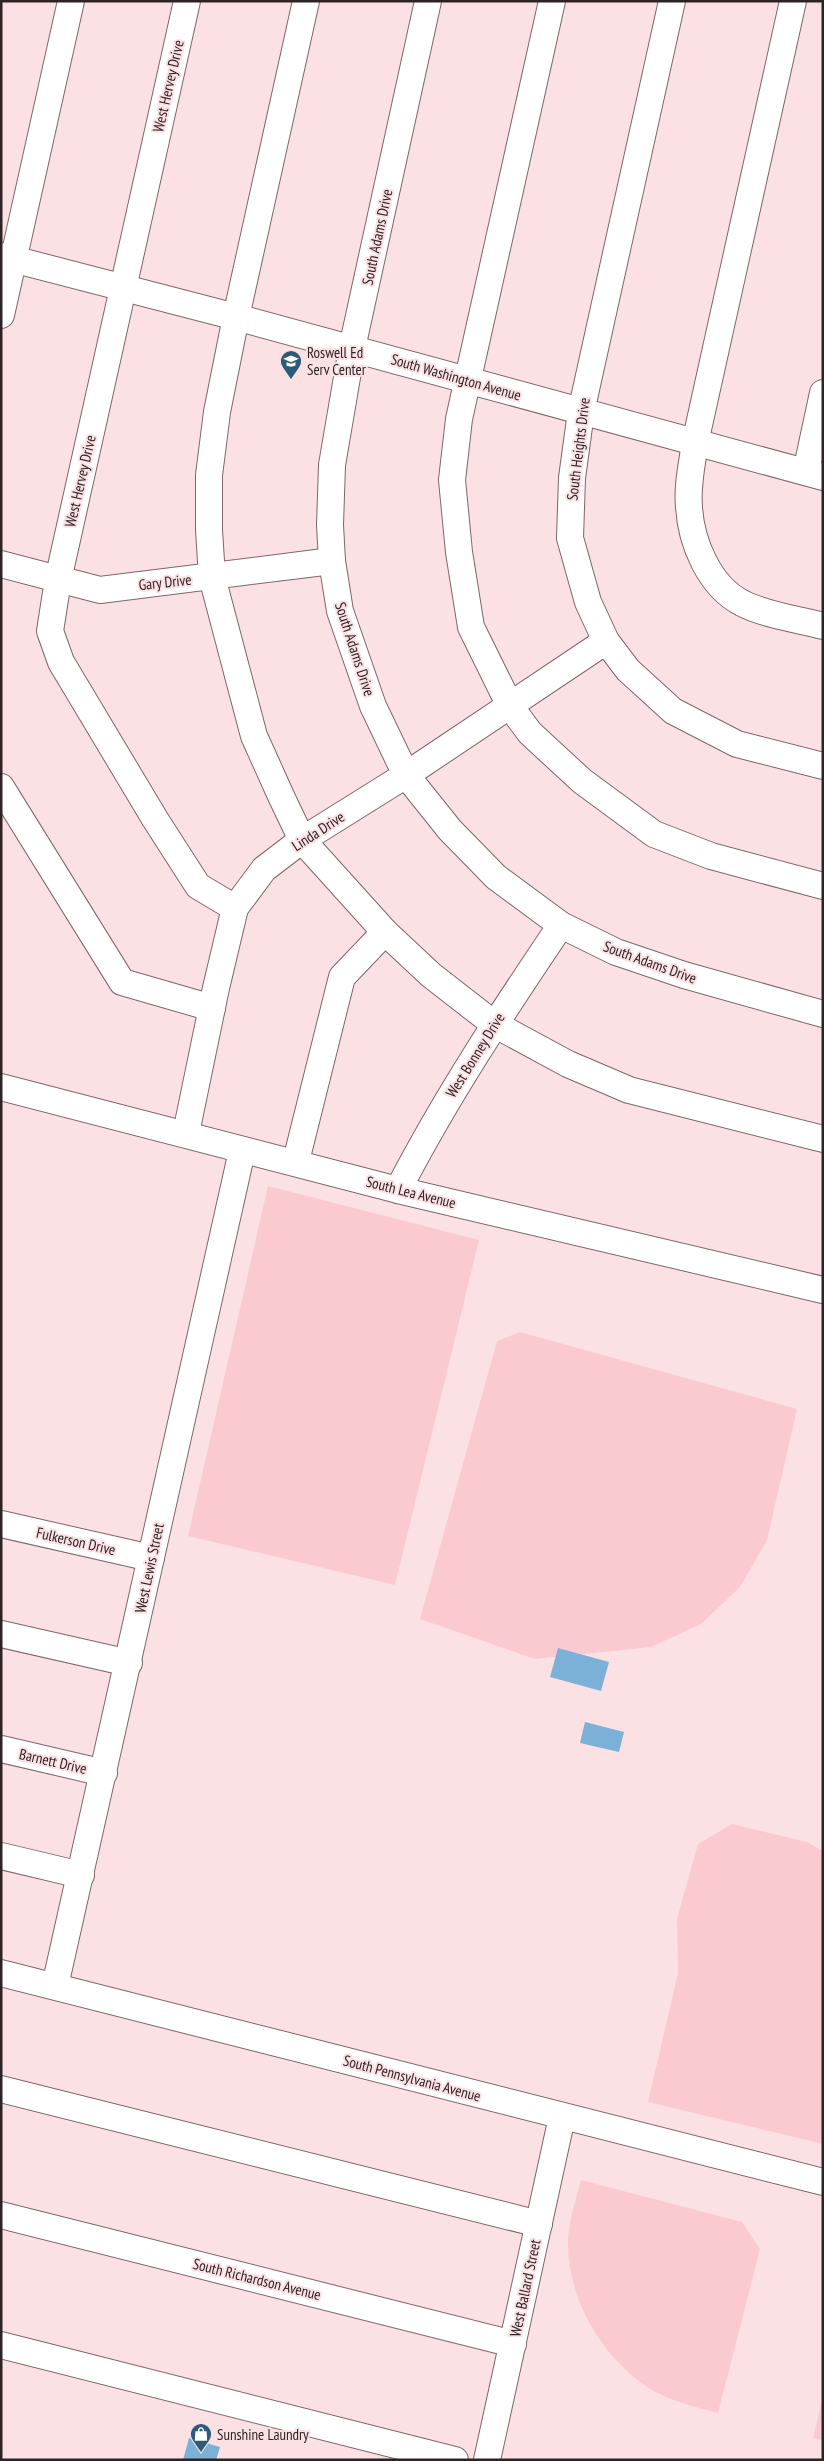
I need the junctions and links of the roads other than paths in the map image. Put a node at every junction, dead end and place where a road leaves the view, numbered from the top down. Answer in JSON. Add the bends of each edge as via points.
{"nodes":[{"id":1,"x":71,"y":1,"type":"edge"},
{"id":2,"x":187,"y":1,"type":"edge"},
{"id":3,"x":306,"y":1,"type":"edge"},
{"id":4,"x":428,"y":1,"type":"edge"},
{"id":5,"x":552,"y":1,"type":"edge"},
{"id":6,"x":672,"y":1,"type":"edge"},
{"id":7,"x":793,"y":1,"type":"edge"},
{"id":8,"x":8,"y":258,"type":"edge"},
{"id":9,"x":124,"y":288,"type":"junction"},
{"id":10,"x":1,"y":315,"type":"edge"},
{"id":11,"x":236,"y":317,"type":"junction"},
{"id":12,"x":352,"y":348,"type":"junction"},
{"id":13,"x":469,"y":381,"type":"junction"},
{"id":14,"x":823,"y":393,"type":"edge"},
{"id":15,"x":581,"y":412,"type":"junction"},
{"id":16,"x":695,"y":443,"type":"junction"},
{"id":17,"x":814,"y":475,"type":"edge"},
{"id":18,"x":332,"y":561,"type":"junction"},
{"id":19,"x":1,"y":564,"type":"edge"},
{"id":20,"x":212,"y":577,"type":"junction"},
{"id":21,"x":58,"y":580,"type":"junction"},
{"id":22,"x":823,"y":626,"type":"edge"},
{"id":23,"x":606,"y":641,"type":"junction"},
{"id":24,"x":510,"y":706,"type":"junction"},
{"id":25,"x":823,"y":766,"type":"edge"},
{"id":26,"x":406,"y":775,"type":"junction"},
{"id":27,"x":1,"y":787,"type":"edge"},
{"id":28,"x":302,"y":840,"type":"junction"},
{"id":29,"x":823,"y":886,"type":"edge"},
{"id":30,"x":235,"y":908,"type":"junction"},
{"id":31,"x":561,"y":925,"type":"junction"},
{"id":32,"x":385,"y":932,"type":"junction"},
{"id":33,"x":212,"y":1008,"type":"junction"},
{"id":34,"x":823,"y":1014,"type":"edge"},
{"id":35,"x":494,"y":1024,"type":"junction"},
{"id":36,"x":1,"y":1088,"type":"edge"},
{"id":37,"x":186,"y":1133,"type":"junction"},
{"id":38,"x":823,"y":1139,"type":"edge"},
{"id":39,"x":242,"y":1151,"type":"junction"},
{"id":40,"x":296,"y":1161,"type":"junction"},
{"id":41,"x":398,"y":1190,"type":"junction"},
{"id":42,"x":823,"y":1290,"type":"edge"},
{"id":43,"x":1,"y":1524,"type":"edge"},
{"id":44,"x":151,"y":1558,"type":"junction"},
{"id":45,"x":1,"y":1634,"type":"edge"},
{"id":46,"x":129,"y":1663,"type":"junction"},
{"id":47,"x":1,"y":1749,"type":"edge"},
{"id":48,"x":104,"y":1773,"type":"junction"},
{"id":49,"x":1,"y":1856,"type":"edge"},
{"id":50,"x":81,"y":1875,"type":"junction"},
{"id":51,"x":1,"y":1973,"type":"edge"},
{"id":52,"x":55,"y":1986,"type":"junction"},
{"id":53,"x":1,"y":2089,"type":"edge"},
{"id":54,"x":562,"y":2117,"type":"junction"},
{"id":55,"x":823,"y":2182,"type":"edge"},
{"id":56,"x":1,"y":2215,"type":"edge"},
{"id":57,"x":539,"y":2224,"type":"junction"},
{"id":58,"x":513,"y":2344,"type":"junction"},
{"id":59,"x":1,"y":2345,"type":"edge"},
{"id":60,"x":454,"y":2460,"type":"edge"},
{"id":61,"x":487,"y":2460,"type":"edge"}],
"edges":[{"from":1,"to":8,"type":"street"},
{"from":2,"to":9,"type":"street","name":"West Hervey Drive"},
{"from":3,"to":11,"type":"street"},
{"from":4,"to":12,"type":"street","name":"South Adams Drive"},
{"from":5,"to":13,"type":"street"},
{"from":6,"to":15,"type":"street","name":"South Heights Drive"},
{"from":7,"to":16,"type":"street"},
{"from":8,"to":9,"type":"street","name":"South Washington Avenue"},
{"from":8,"to":10,"type":"street"},
{"from":9,"to":11,"type":"street","name":"South Washington Avenue"},
{"from":9,"to":21,"type":"street","name":"West Hervey Drive"},
{"from":11,"to":12,"type":"street","name":"South Washington Avenue"},
{"from":11,"to":20,"type":"street","via":[[209,475]]},
{"from":12,"to":13,"type":"street","name":"South Washington Avenue"},
{"from":12,"to":18,"type":"street","name":"South Adams Drive","via":[[332,466]]},
{"from":13,"to":15,"type":"street","name":"South Washington Avenue"},
{"from":13,"to":24,"type":"street","via":[[459,419],[452,480],[459,552],[471,627]]},
{"from":14,"to":17,"type":"street"},
{"from":15,"to":16,"type":"street","name":"South Washington Avenue"},
{"from":15,"to":23,"type":"street","name":"South Heights Drive","via":[[572,478],[570,538],[588,602]]},
{"from":16,"to":17,"type":"street","name":"South Washington Avenue"},
{"from":16,"to":22,"type":"street","via":[[689,478],[689,508],[695,539],[707,568],[722,587],[742,603]]},
{"from":18,"to":20,"type":"street","name":"Gary Drive"},
{"from":18,"to":26,"type":"street","name":"South Adams Drive","via":[[347,635],[373,706]]},
{"from":19,"to":21,"type":"street","name":"Gary Drive"},
{"from":20,"to":21,"type":"street","name":"Gary Drive","via":[[100,590]]},
{"from":20,"to":28,"type":"street","via":[[254,736]]},
{"from":21,"to":30,"type":"street","name":"West Hervey Drive","via":[[50,630],[61,662],[198,886]]},
{"from":23,"to":24,"type":"street","name":"Linda Drive"},
{"from":23,"to":25,"type":"street","name":"South Heights Drive","via":[[628,670],[672,711],[738,744]]},
{"from":24,"to":26,"type":"street","name":"Linda Drive"},
{"from":24,"to":29,"type":"street","via":[[530,733],[582,781],[654,834],[711,856]]},
{"from":26,"to":28,"type":"street","name":"Linda Drive"},
{"from":26,"to":31,"type":"street","name":"South Adams Drive","via":[[450,830],[496,876]]},
{"from":27,"to":33,"type":"street","via":[[122,982]]},
{"from":28,"to":30,"type":"street","name":"Linda Drive","via":[[264,869]]},
{"from":28,"to":32,"type":"street"},
{"from":30,"to":33,"type":"street","name":"Linda Drive"},
{"from":31,"to":34,"type":"street","name":"South Adams Drive","via":[[633,958]]},
{"from":31,"to":35,"type":"street","name":"West Bonney Drive"},
{"from":32,"to":35,"type":"street","via":[[431,975]]},
{"from":32,"to":40,"type":"street","via":[[342,977]]},
{"from":33,"to":37,"type":"street","name":"Linda Drive"},
{"from":35,"to":38,"type":"street","via":[[568,1064],[629,1090]]},
{"from":35,"to":41,"type":"street","name":"West Bonney Drive","via":[[431,1126]]},
{"from":36,"to":37,"type":"street","name":"South Lea Avenue"},
{"from":37,"to":39,"type":"street","name":"South Lea Avenue"},
{"from":39,"to":40,"type":"street","name":"South Lea Avenue"},
{"from":39,"to":44,"type":"street","name":"West Lewis Street"},
{"from":40,"to":41,"type":"street","name":"South Lea Avenue"},
{"from":41,"to":42,"type":"street","name":"South Lea Avenue"},
{"from":43,"to":44,"type":"street","name":"Fulkerson Drive"},
{"from":44,"to":46,"type":"street","name":"West Lewis Street"},
{"from":45,"to":46,"type":"street"},
{"from":46,"to":48,"type":"street","name":"West Lewis Street"},
{"from":47,"to":48,"type":"street","name":"Barnett Drive"},
{"from":48,"to":50,"type":"street","name":"West Lewis Street"},
{"from":49,"to":50,"type":"street"},
{"from":50,"to":52,"type":"street","name":"West Lewis Street"},
{"from":51,"to":52,"type":"street","name":"South Pennsylvania Avenue"},
{"from":52,"to":54,"type":"street","name":"South Pennsylvania Avenue"},
{"from":53,"to":57,"type":"street"},
{"from":54,"to":55,"type":"street","name":"South Pennsylvania Avenue"},
{"from":54,"to":57,"type":"street","name":"West Ballard Street"},
{"from":56,"to":58,"type":"street","name":"South Richardson Avenue"},
{"from":57,"to":58,"type":"street","name":"West Ballard Street"},
{"from":58,"to":61,"type":"street","name":"West Ballard Street"},
{"from":59,"to":60,"type":"street"}]}
